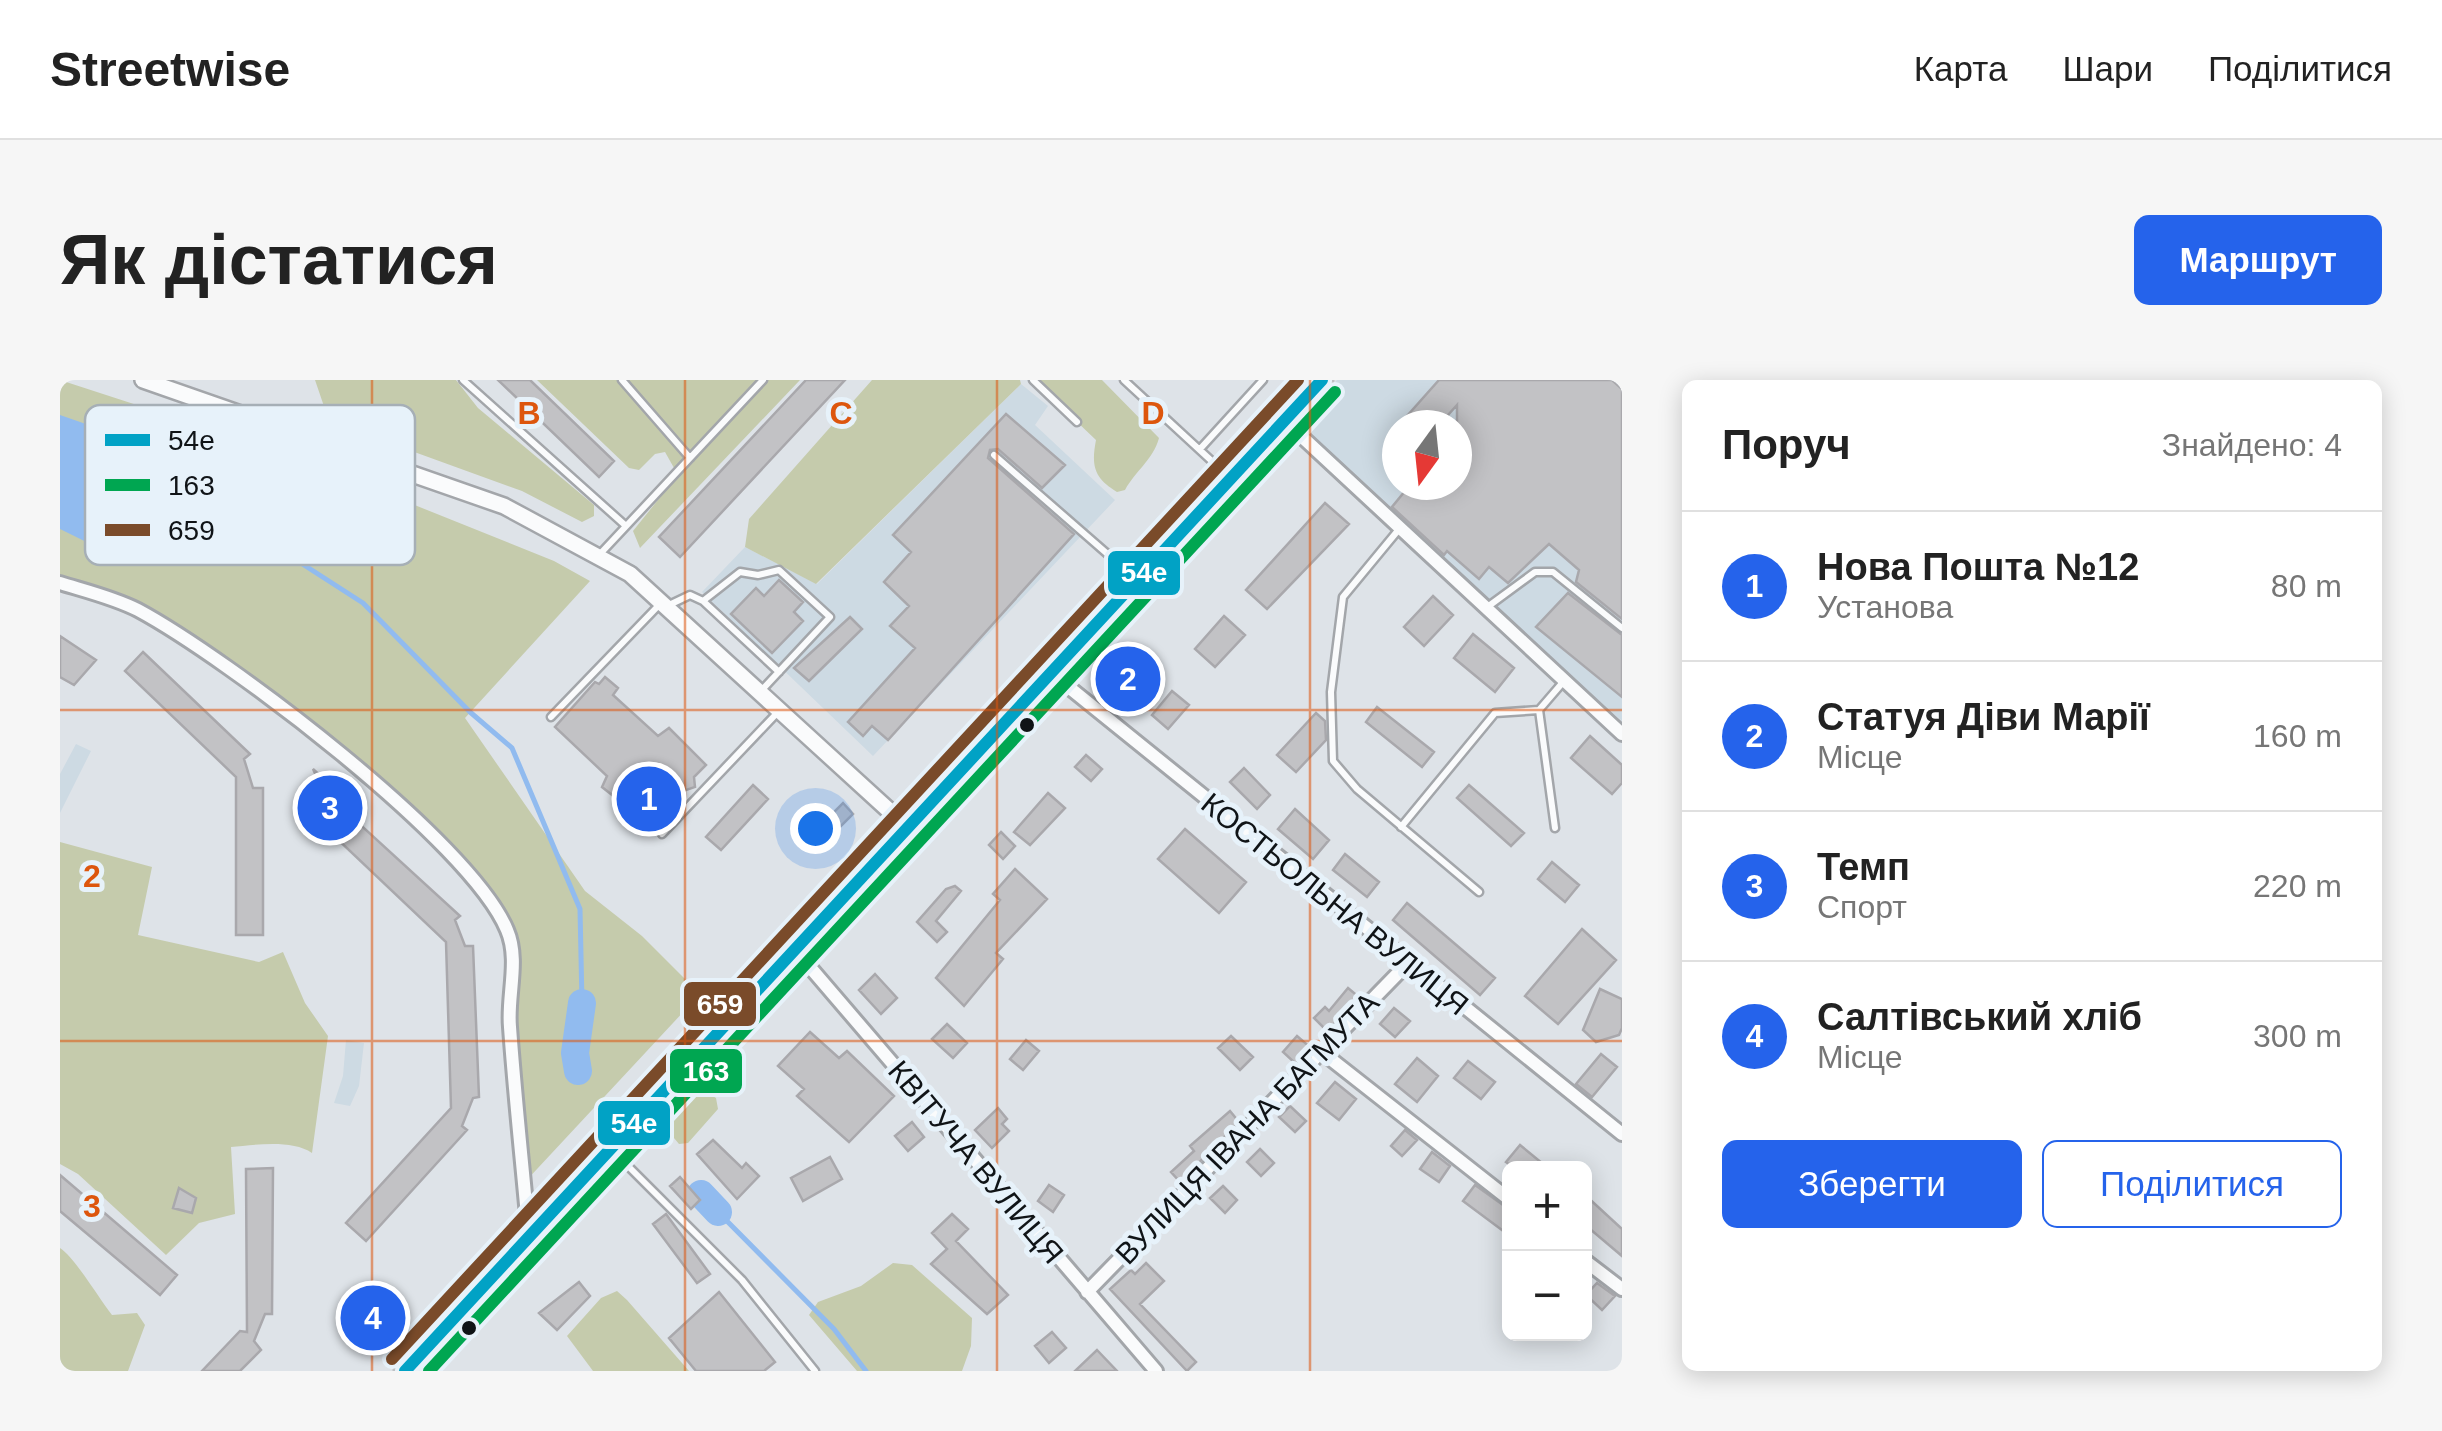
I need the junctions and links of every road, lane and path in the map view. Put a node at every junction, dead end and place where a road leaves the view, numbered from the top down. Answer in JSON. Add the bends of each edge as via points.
{"nodes":[{"id":1,"x":143,"y":380,"type":"edge"},
{"id":2,"x":463,"y":380,"type":"edge"},
{"id":3,"x":622,"y":380,"type":"edge"},
{"id":4,"x":764,"y":380,"type":"edge"},
{"id":5,"x":1033,"y":380,"type":"edge"},
{"id":6,"x":1124,"y":380,"type":"edge"},
{"id":7,"x":1263,"y":380,"type":"edge"},
{"id":8,"x":1322,"y":380,"type":"edge"},
{"id":9,"x":215,"y":405,"type":"edge"},
{"id":10,"x":1285,"y":420,"type":"junction"},
{"id":11,"x":1077,"y":422,"type":"dead end"},
{"id":12,"x":1200,"y":450,"type":"junction"},
{"id":13,"x":994,"y":455,"type":"dead end"},
{"id":14,"x":690,"y":458,"type":"junction"},
{"id":15,"x":415,"y":475,"type":"edge"},
{"id":16,"x":1230,"y":478,"type":"junction"},
{"id":17,"x":626,"y":526,"type":"junction"},
{"id":18,"x":1400,"y":528,"type":"junction"},
{"id":19,"x":597,"y":557,"type":"junction"},
{"id":20,"x":1136,"y":579,"type":"junction"},
{"id":21,"x":60,"y":583,"type":"edge"},
{"id":22,"x":703,"y":601,"type":"junction"},
{"id":23,"x":663,"y":604,"type":"junction"},
{"id":24,"x":1486,"y":608,"type":"junction"},
{"id":25,"x":1622,"y":628,"type":"edge"},
{"id":26,"x":779,"y":672,"type":"junction"},
{"id":27,"x":1050,"y":672,"type":"junction"},
{"id":28,"x":1565,"y":680,"type":"junction"},
{"id":29,"x":759,"y":693,"type":"junction"},
{"id":30,"x":1539,"y":710,"type":"junction"},
{"id":31,"x":779,"y":711,"type":"junction"},
{"id":32,"x":551,"y":717,"type":"dead end"},
{"id":33,"x":1622,"y":734,"type":"edge"},
{"id":34,"x":906,"y":826,"type":"junction"},
{"id":35,"x":1401,"y":827,"type":"junction"},
{"id":36,"x":1556,"y":828,"type":"dead end"},
{"id":37,"x":662,"y":834,"type":"dead end"},
{"id":38,"x":1479,"y":892,"type":"dead end"},
{"id":39,"x":797,"y":952,"type":"junction"},
{"id":40,"x":1407,"y":964,"type":"junction"},
{"id":41,"x":1323,"y":1053,"type":"junction"},
{"id":42,"x":1622,"y":1134,"type":"edge"},
{"id":43,"x":613,"y":1151,"type":"junction"},
{"id":44,"x":1502,"y":1194,"type":"edge"},
{"id":45,"x":530,"y":1241,"type":"junction"},
{"id":46,"x":1592,"y":1266,"type":"edge"},
{"id":47,"x":1622,"y":1289,"type":"edge"},
{"id":48,"x":1088,"y":1292,"type":"junction"},
{"id":49,"x":406,"y":1371,"type":"edge"},
{"id":50,"x":815,"y":1371,"type":"edge"},
{"id":51,"x":1156,"y":1371,"type":"edge"}],
"edges":[{"from":1,"to":9,"type":"street"},
{"from":2,"to":17,"type":"lane"},
{"from":3,"to":14,"type":"lane"},
{"from":4,"to":14,"type":"lane"},
{"from":5,"to":11,"type":"lane"},
{"from":6,"to":12,"type":"lane"},
{"from":7,"to":12,"type":"lane"},
{"from":8,"to":10,"type":"main road"},
{"from":10,"to":16,"type":"main road"},
{"from":10,"to":18,"type":"street"},
{"from":12,"to":16,"type":"lane"},
{"from":13,"to":20,"type":"lane"},
{"from":14,"to":17,"type":"lane"},
{"from":15,"to":19,"type":"street","via":[[504,506]]},
{"from":16,"to":20,"type":"main road"},
{"from":17,"to":19,"type":"lane"},
{"from":18,"to":24,"type":"street"},
{"from":18,"to":35,"type":"lane","via":[[1343,597],[1331,692],[1333,761]]},
{"from":19,"to":23,"type":"street","via":[[630,574]]},
{"from":20,"to":27,"type":"main road"},
{"from":21,"to":45,"type":"street","via":[[136,608],[217,660],[400,807],[494,905],[508,931],[513,962],[509,1022]]},
{"from":22,"to":23,"type":"lane","via":[[690,595]]},
{"from":22,"to":26,"type":"lane"},
{"from":22,"to":26,"type":"lane","via":[[740,572],[779,570],[812,598],[830,617]]},
{"from":23,"to":29,"type":"street"},
{"from":23,"to":32,"type":"lane"},
{"from":24,"to":25,"type":"lane","via":[[1535,572],[1553,572]]},
{"from":24,"to":28,"type":"street"},
{"from":26,"to":29,"type":"lane"},
{"from":27,"to":34,"type":"main road"},
{"from":27,"to":40,"type":"street","name":"КОСТЬОЛЬНА ВУЛИЦЯ"},
{"from":28,"to":30,"type":"lane"},
{"from":28,"to":33,"type":"street"},
{"from":29,"to":31,"type":"street"},
{"from":30,"to":35,"type":"lane","via":[[1494,713]]},
{"from":30,"to":36,"type":"lane"},
{"from":31,"to":34,"type":"street"},
{"from":31,"to":37,"type":"lane"},
{"from":34,"to":39,"type":"main road"},
{"from":35,"to":38,"type":"lane"},
{"from":39,"to":43,"type":"main road"},
{"from":39,"to":48,"type":"street","name":"КВІТУЧА ВУЛИЦЯ"},
{"from":40,"to":41,"type":"street","name":"ВУЛИЦЯ ІВАНА БАГМУТА"},
{"from":40,"to":42,"type":"street","name":"КОСТЬОЛЬНА ВУЛИЦЯ"},
{"from":41,"to":44,"type":"street"},
{"from":41,"to":48,"type":"street","name":"ВУЛИЦЯ ІВАНА БАГМУТА"},
{"from":43,"to":45,"type":"main road"},
{"from":43,"to":50,"type":"lane","via":[[742,1280]]},
{"from":45,"to":49,"type":"main road"},
{"from":46,"to":47,"type":"street"},
{"from":48,"to":51,"type":"street","name":"КВІТУЧА ВУЛИЦЯ"}]}
